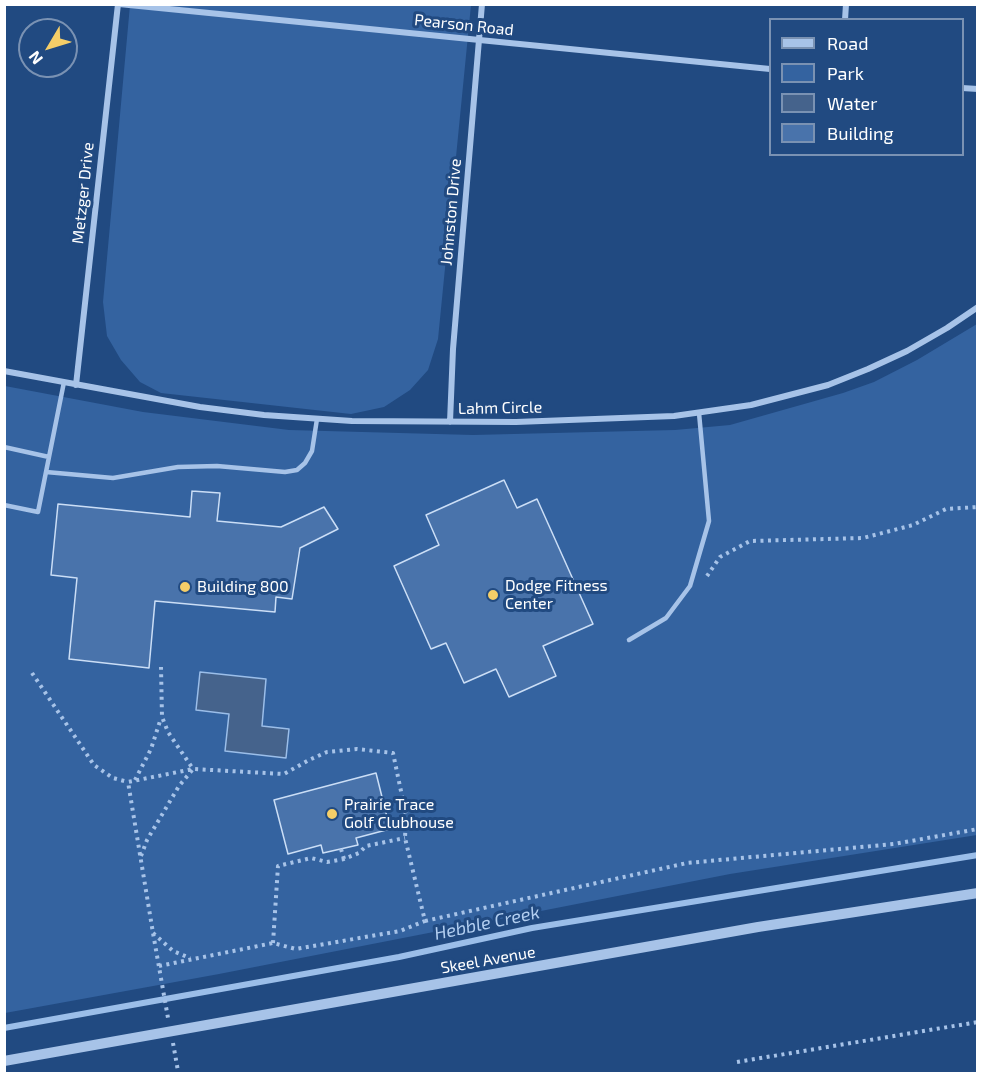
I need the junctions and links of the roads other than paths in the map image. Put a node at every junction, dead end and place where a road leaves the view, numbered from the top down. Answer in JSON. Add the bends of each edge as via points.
{"nodes":[{"id":1,"x":118,"y":4,"type":"edge"},
{"id":2,"x":482,"y":4,"type":"edge"},
{"id":3,"x":479,"y":40,"type":"junction"},
{"id":4,"x":769,"y":69,"type":"edge"},
{"id":5,"x":978,"y":307,"type":"edge"},
{"id":6,"x":4,"y":371,"type":"edge"},
{"id":7,"x":64,"y":382,"type":"junction"},
{"id":8,"x":76,"y":385,"type":"junction"},
{"id":9,"x":699,"y":413,"type":"junction"},
{"id":10,"x":317,"y":419,"type":"junction"},
{"id":11,"x":450,"y":422,"type":"junction"},
{"id":12,"x":4,"y":447,"type":"edge"},
{"id":13,"x":50,"y":457,"type":"junction"},
{"id":14,"x":46,"y":472,"type":"junction"},
{"id":15,"x":4,"y":504,"type":"edge"},
{"id":16,"x":629,"y":640,"type":"dead end"},
{"id":17,"x":978,"y":893,"type":"edge"},
{"id":18,"x":4,"y":1062,"type":"edge"}],
"edges":[{"from":1,"to":3,"type":"street","name":"Pearson Road"},
{"from":1,"to":8,"type":"street","name":"Metzger Drive"},
{"from":2,"to":3,"type":"street","name":"Johnston Drive"},
{"from":3,"to":4,"type":"street","name":"Pearson Road"},
{"from":3,"to":11,"type":"street","name":"Johnston Drive"},
{"from":5,"to":9,"type":"street","name":"Lahm Circle","via":[[907,351],[868,369],[751,405]]},
{"from":6,"to":7,"type":"street","name":"Lahm Circle"},
{"from":7,"to":8,"type":"street","name":"Lahm Circle"},
{"from":7,"to":13,"type":"lane"},
{"from":8,"to":10,"type":"street","name":"Lahm Circle","via":[[200,407]]},
{"from":9,"to":11,"type":"street","name":"Lahm Circle"},
{"from":9,"to":16,"type":"lane","via":[[709,521],[690,586],[666,618]]},
{"from":10,"to":11,"type":"street","name":"Lahm Circle"},
{"from":10,"to":14,"type":"lane","via":[[312,451],[297,470],[178,467],[112,478]]},
{"from":12,"to":13,"type":"lane"},
{"from":13,"to":14,"type":"lane"},
{"from":14,"to":15,"type":"lane","via":[[39,512]]},
{"from":17,"to":18,"type":"street","name":"Skeel Avenue","via":[[758,927]]}]}
